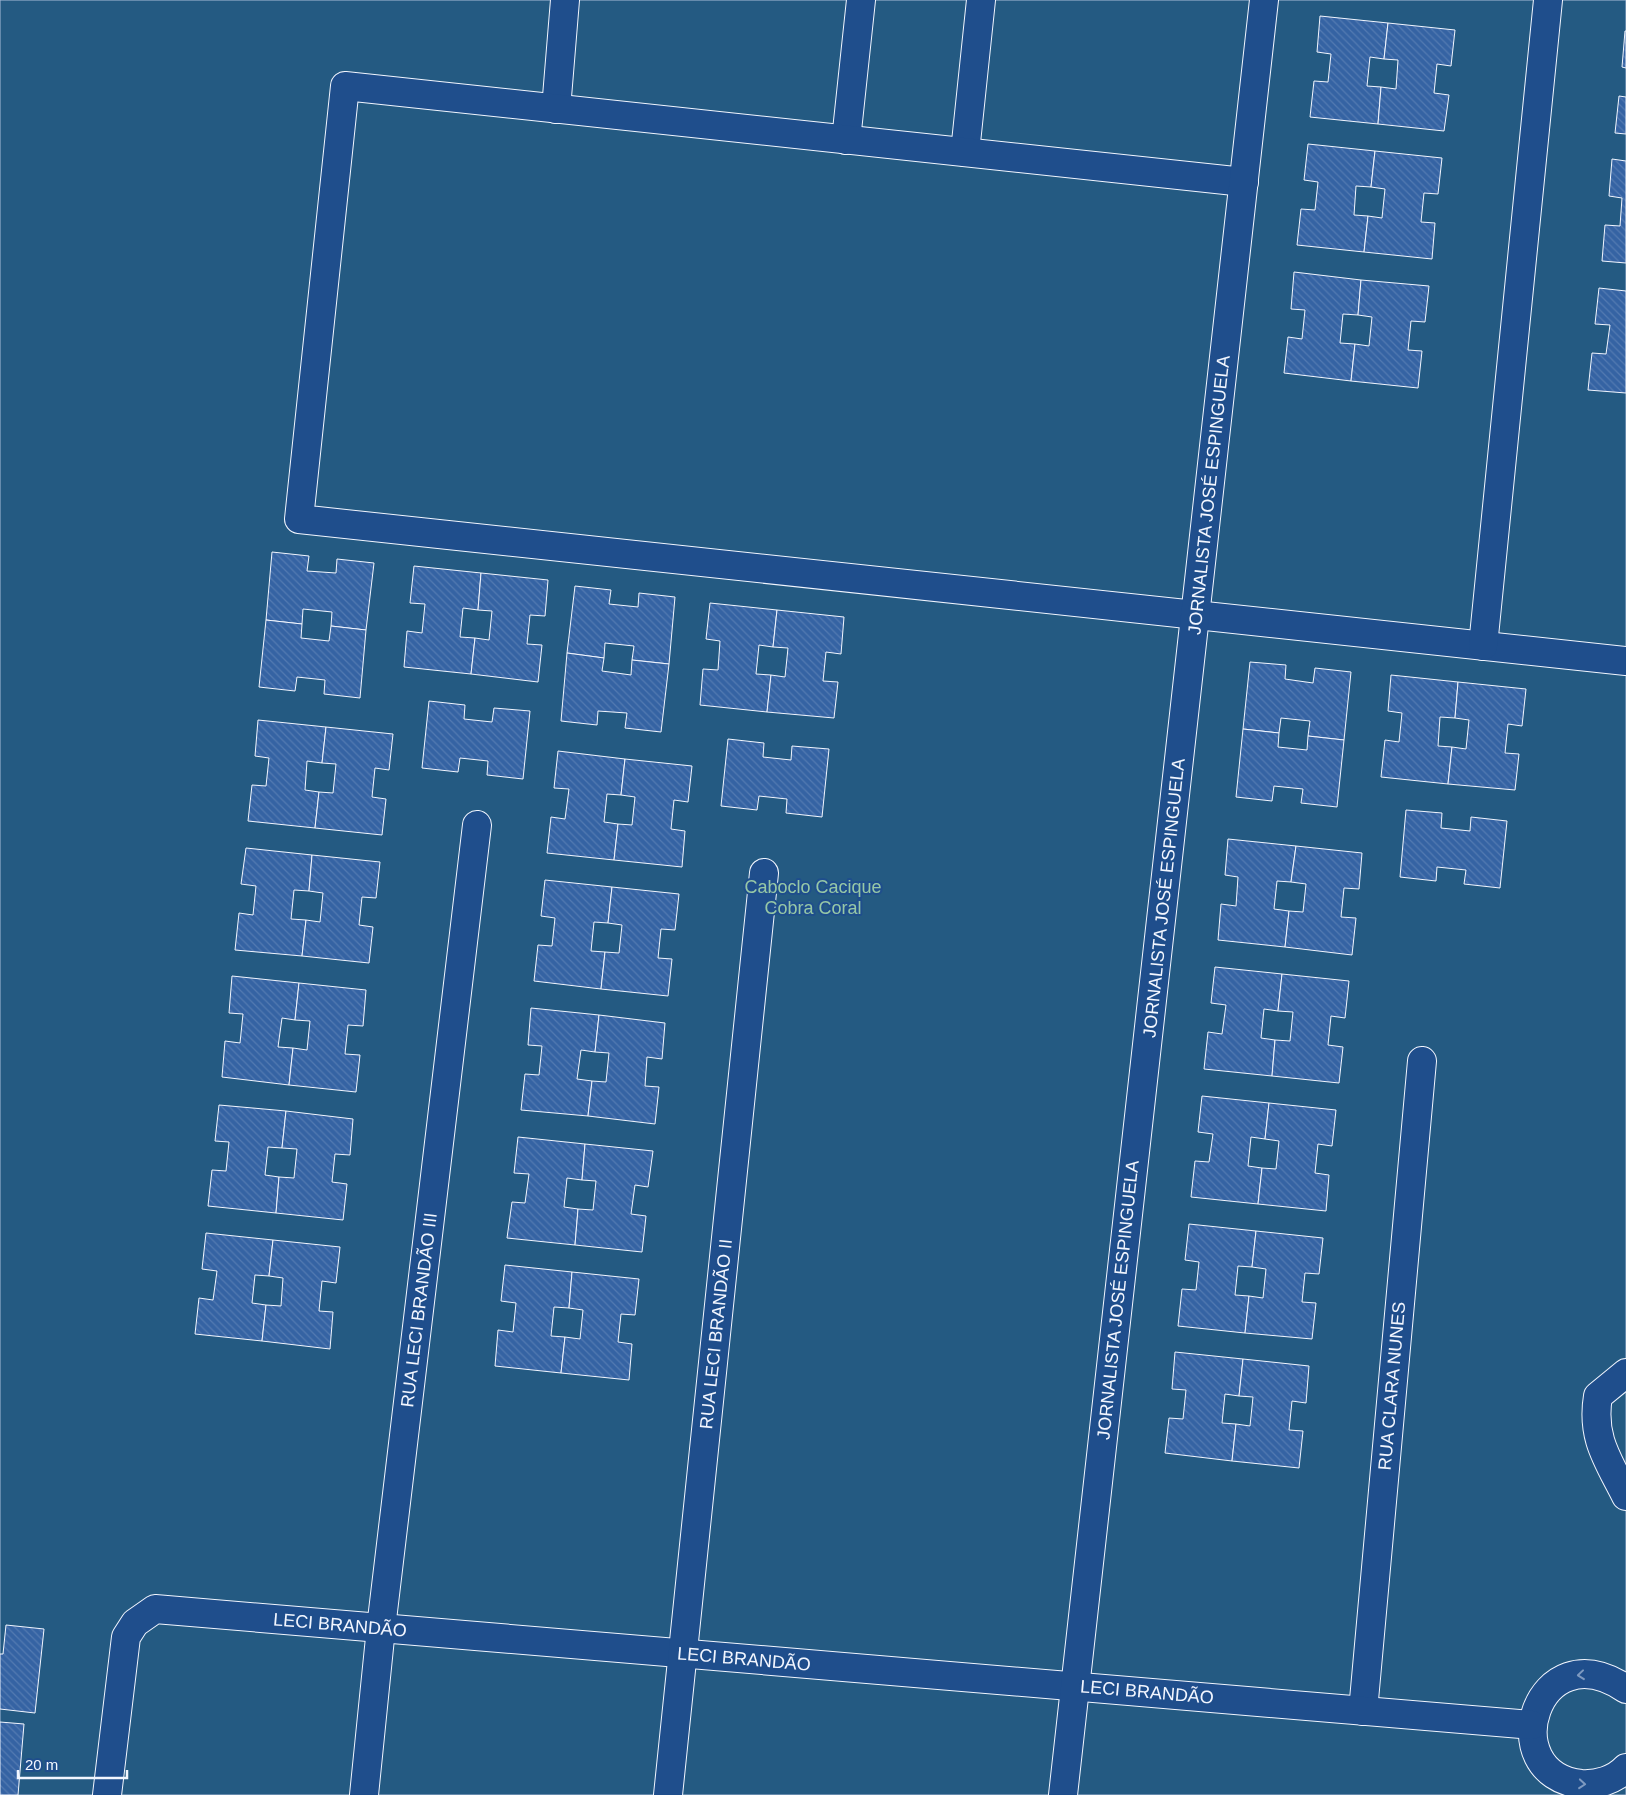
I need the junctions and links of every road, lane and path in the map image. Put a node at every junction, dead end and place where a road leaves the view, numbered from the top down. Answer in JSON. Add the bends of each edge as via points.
{"nodes":[{"id":1,"x":565,"y":0,"type":"edge"},
{"id":2,"x":861,"y":0,"type":"edge"},
{"id":3,"x":981,"y":0,"type":"edge"},
{"id":4,"x":1264,"y":0,"type":"edge"},
{"id":5,"x":1548,"y":0,"type":"edge"},
{"id":6,"x":556,"y":108,"type":"junction"},
{"id":7,"x":846,"y":140,"type":"junction"},
{"id":8,"x":966,"y":152,"type":"junction"},
{"id":9,"x":1244,"y":182,"type":"junction"},
{"id":10,"x":1196,"y":615,"type":"junction"},
{"id":11,"x":1483,"y":646,"type":"junction"},
{"id":12,"x":1626,"y":661,"type":"edge"},
{"id":13,"x":478,"y":826,"type":"dead end"},
{"id":14,"x":764,"y":873,"type":"dead end"},
{"id":15,"x":1422,"y":1061,"type":"dead end"},
{"id":16,"x":1626,"y":1373,"type":"edge"},
{"id":17,"x":1626,"y":1496,"type":"edge"},
{"id":18,"x":381,"y":1628,"type":"junction"},
{"id":19,"x":682,"y":1654,"type":"junction"},
{"id":20,"x":1075,"y":1686,"type":"junction"},
{"id":21,"x":1626,"y":1689,"type":"edge"},
{"id":22,"x":1363,"y":1711,"type":"junction"},
{"id":23,"x":1532,"y":1725,"type":"junction"},
{"id":24,"x":1626,"y":1768,"type":"edge"},
{"id":25,"x":107,"y":1795,"type":"edge"},
{"id":26,"x":364,"y":1795,"type":"edge"},
{"id":27,"x":668,"y":1795,"type":"edge"},
{"id":28,"x":1063,"y":1795,"type":"edge"}],
"edges":[{"from":1,"to":6,"type":"street"},
{"from":2,"to":7,"type":"street"},
{"from":3,"to":8,"type":"street"},
{"from":4,"to":9,"type":"street","name":"JORNALISTA JOSÉ ESPINGUELA"},
{"from":5,"to":11,"type":"street"},
{"from":6,"to":7,"type":"street"},
{"from":6,"to":10,"type":"street","via":[[345,86],[300,518]]},
{"from":7,"to":8,"type":"street"},
{"from":8,"to":9,"type":"street"},
{"from":9,"to":10,"type":"street","name":"JORNALISTA JOSÉ ESPINGUELA"},
{"from":10,"to":11,"type":"street"},
{"from":10,"to":20,"type":"street","name":"JORNALISTA JOSÉ ESPINGUELA"},
{"from":11,"to":12,"type":"street"},
{"from":13,"to":18,"type":"street","name":"RUA LECI BRANDÃO III"},
{"from":14,"to":19,"type":"street","name":"RUA LECI BRANDÃO II"},
{"from":15,"to":22,"type":"street","name":"RUA CLARA NUNES"},
{"from":16,"to":17,"type":"street","via":[[1598,1396],[1594,1417],[1598,1439]]},
{"from":18,"to":19,"type":"street","name":"LECI BRANDÃO"},
{"from":18,"to":25,"type":"street","name":"LECI BRANDÃO","via":[[155,1609],[135,1624],[126,1637]]},
{"from":18,"to":26,"type":"street","name":"RUA LECI BRANDÃO III"},
{"from":19,"to":20,"type":"street","name":"LECI BRANDÃO"},
{"from":19,"to":27,"type":"street","name":"RUA LECI BRANDÃO II"},
{"from":20,"to":22,"type":"street","name":"LECI BRANDÃO"},
{"from":20,"to":28,"type":"street","name":"JORNALISTA JOSÉ ESPINGUELA"},
{"from":21,"to":23,"type":"street","one_way":true,"via":[[1611,1679],[1594,1674],[1576,1675],[1560,1681],[1546,1692],[1536,1708]]},
{"from":22,"to":23,"type":"street","name":"LECI BRANDÃO"},
{"from":23,"to":24,"type":"street","one_way":true,"via":[[1534,1744],[1542,1761],[1555,1774],[1571,1782],[1590,1785],[1608,1781]]}]}
